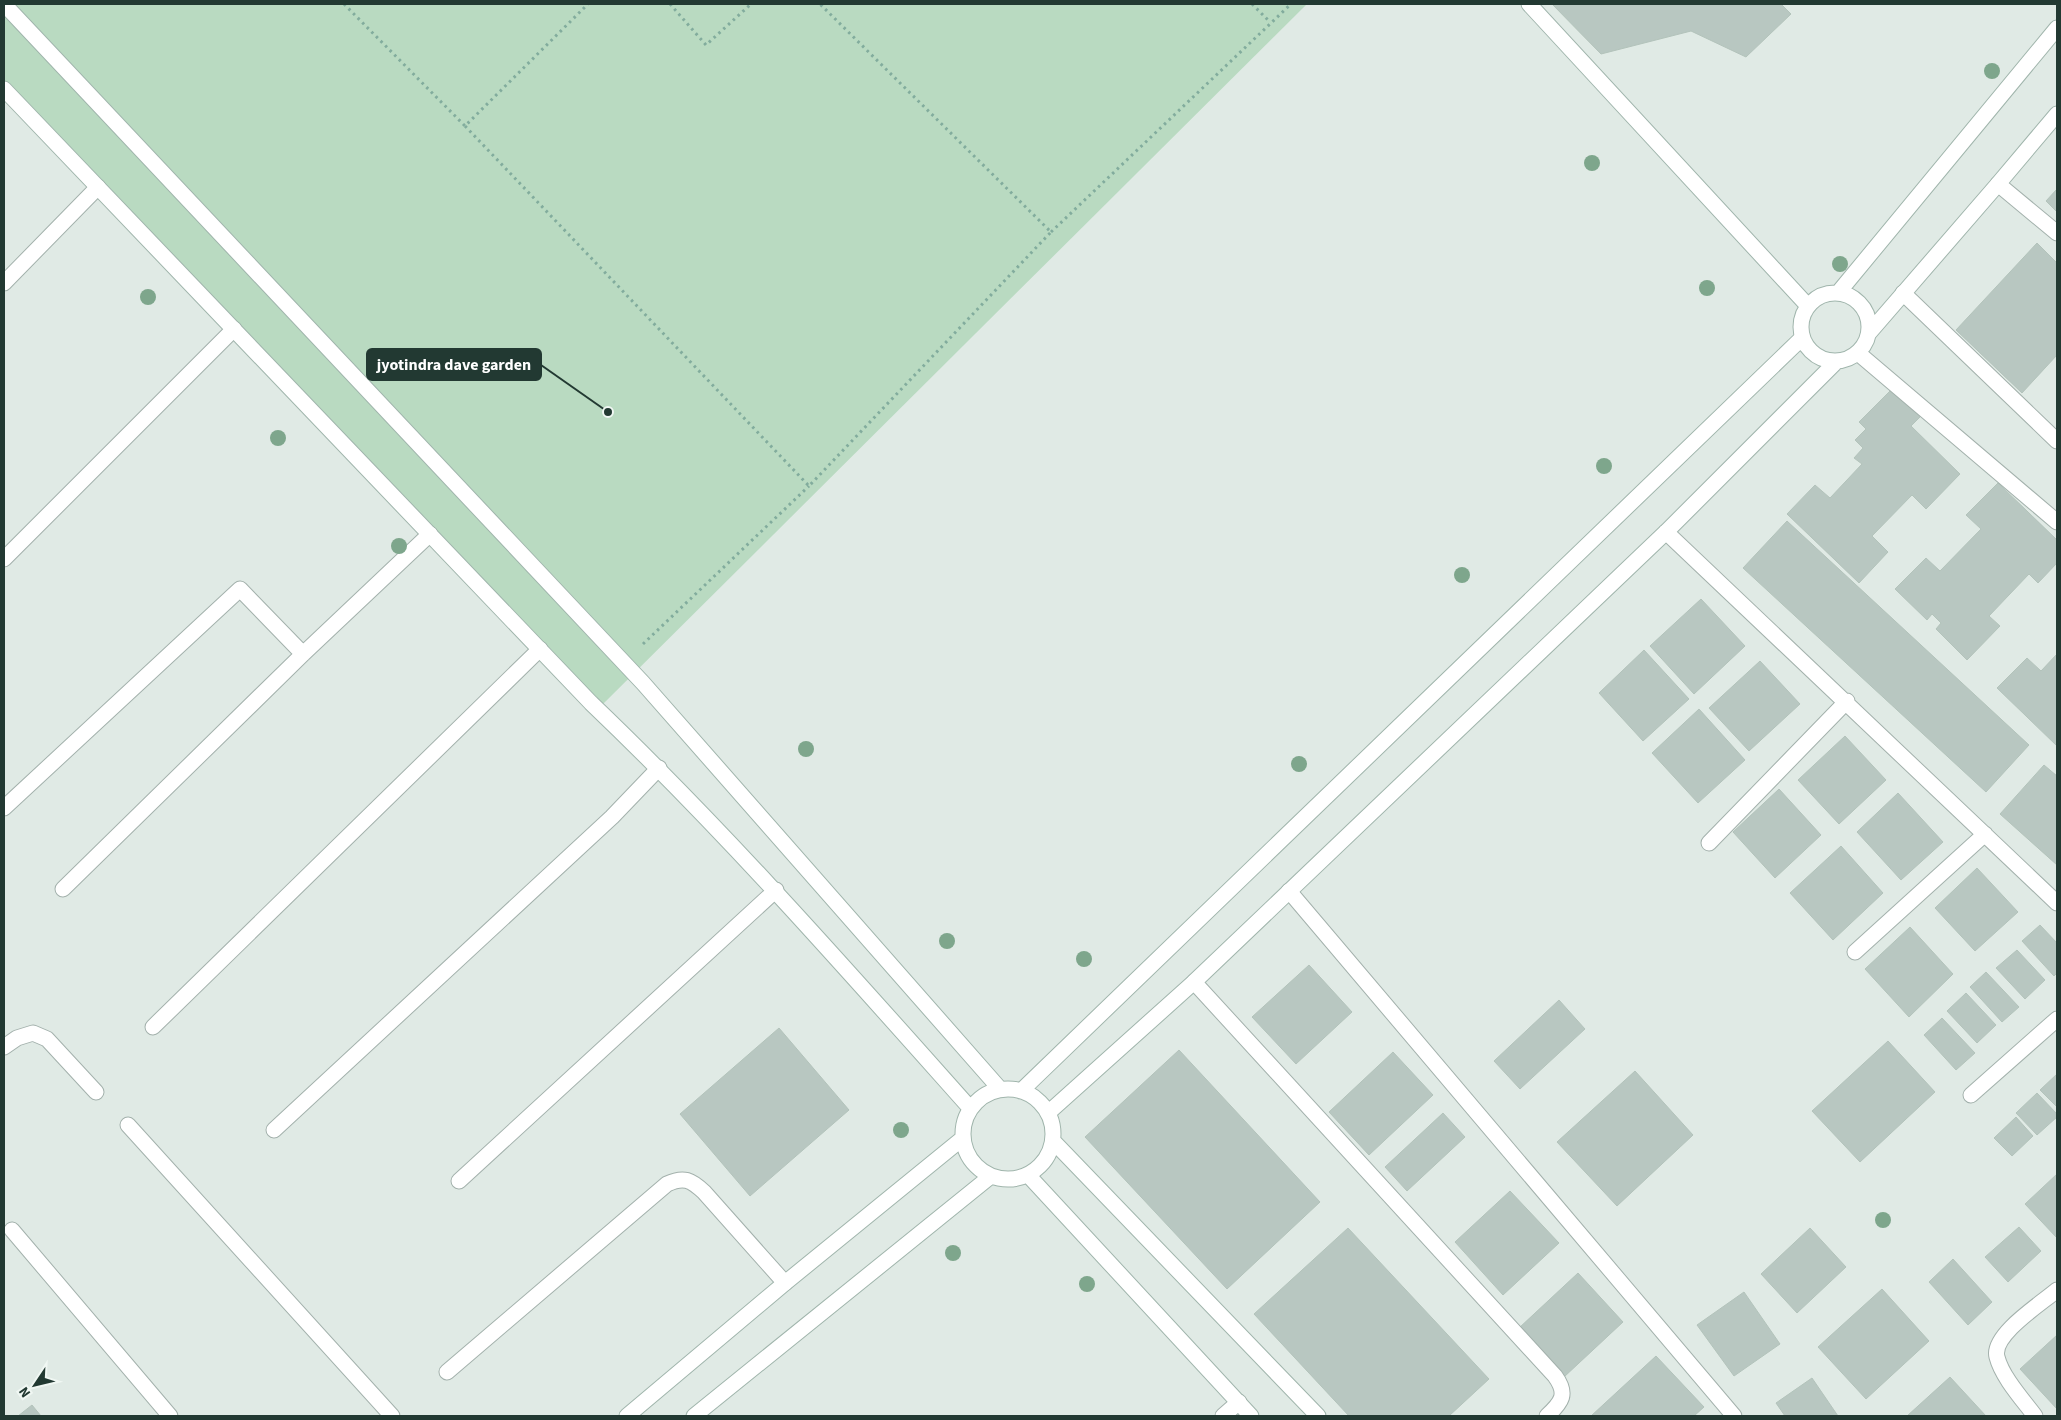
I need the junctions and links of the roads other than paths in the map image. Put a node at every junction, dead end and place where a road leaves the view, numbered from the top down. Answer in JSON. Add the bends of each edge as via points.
{"nodes":[{"id":1,"x":1529,"y":4,"type":"edge"},
{"id":2,"x":7,"y":12,"type":"edge"},
{"id":3,"x":2057,"y":28,"type":"edge"},
{"id":4,"x":4,"y":89,"type":"edge"},
{"id":5,"x":2057,"y":114,"type":"edge"},
{"id":6,"x":1998,"y":184,"type":"junction"},
{"id":7,"x":98,"y":187,"type":"junction"},
{"id":8,"x":2057,"y":234,"type":"edge"},
{"id":9,"x":4,"y":283,"type":"edge"},
{"id":10,"x":1838,"y":293,"type":"junction"},
{"id":11,"x":1903,"y":293,"type":"junction"},
{"id":12,"x":1808,"y":306,"type":"junction"},
{"id":13,"x":234,"y":329,"type":"junction"},
{"id":14,"x":1869,"y":333,"type":"junction"},
{"id":15,"x":1802,"y":338,"type":"junction"},
{"id":16,"x":1858,"y":353,"type":"junction"},
{"id":17,"x":1836,"y":362,"type":"junction"},
{"id":18,"x":2057,"y":441,"type":"edge"},
{"id":19,"x":2057,"y":522,"type":"edge"},
{"id":20,"x":1666,"y":532,"type":"junction"},
{"id":21,"x":430,"y":534,"type":"junction"},
{"id":22,"x":4,"y":559,"type":"edge"},
{"id":23,"x":540,"y":649,"type":"junction"},
{"id":24,"x":303,"y":654,"type":"junction"},
{"id":25,"x":1847,"y":701,"type":"junction"},
{"id":26,"x":659,"y":768,"type":"junction"},
{"id":27,"x":4,"y":808,"type":"edge"},
{"id":28,"x":1985,"y":834,"type":"junction"},
{"id":29,"x":1709,"y":842,"type":"dead end"},
{"id":30,"x":63,"y":888,"type":"dead end"},
{"id":31,"x":776,"y":890,"type":"junction"},
{"id":32,"x":1288,"y":891,"type":"junction"},
{"id":33,"x":2057,"y":903,"type":"edge"},
{"id":34,"x":1855,"y":952,"type":"dead end"},
{"id":35,"x":1194,"y":982,"type":"junction"},
{"id":36,"x":2057,"y":1019,"type":"edge"},
{"id":37,"x":153,"y":1027,"type":"dead end"},
{"id":38,"x":4,"y":1047,"type":"edge"},
{"id":39,"x":1000,"y":1089,"type":"junction"},
{"id":40,"x":1021,"y":1091,"type":"junction"},
{"id":41,"x":96,"y":1092,"type":"dead end"},
{"id":42,"x":1972,"y":1095,"type":"dead end"},
{"id":43,"x":970,"y":1108,"type":"junction"},
{"id":44,"x":1048,"y":1113,"type":"junction"},
{"id":45,"x":128,"y":1125,"type":"dead end"},
{"id":46,"x":274,"y":1130,"type":"dead end"},
{"id":47,"x":963,"y":1138,"type":"junction"},
{"id":48,"x":1053,"y":1141,"type":"junction"},
{"id":49,"x":1028,"y":1175,"type":"junction"},
{"id":50,"x":991,"y":1176,"type":"junction"},
{"id":51,"x":459,"y":1181,"type":"dead end"},
{"id":52,"x":12,"y":1230,"type":"dead end"},
{"id":53,"x":785,"y":1283,"type":"junction"},
{"id":54,"x":2057,"y":1290,"type":"edge"},
{"id":55,"x":447,"y":1372,"type":"dead end"},
{"id":56,"x":1238,"y":1402,"type":"junction"},
{"id":57,"x":170,"y":1416,"type":"edge"},
{"id":58,"x":392,"y":1416,"type":"edge"},
{"id":59,"x":627,"y":1416,"type":"edge"},
{"id":60,"x":694,"y":1416,"type":"edge"},
{"id":61,"x":1223,"y":1416,"type":"edge"},
{"id":62,"x":1251,"y":1416,"type":"edge"},
{"id":63,"x":1318,"y":1416,"type":"edge"},
{"id":64,"x":1547,"y":1416,"type":"edge"},
{"id":65,"x":1734,"y":1416,"type":"edge"},
{"id":66,"x":2035,"y":1416,"type":"edge"}],
"edges":[{"from":1,"to":12,"type":"street"},
{"from":2,"to":39,"type":"street","via":[[624,663]]},
{"from":3,"to":10,"type":"street"},
{"from":4,"to":7,"type":"street"},
{"from":5,"to":6,"type":"street"},
{"from":6,"to":8,"type":"street"},
{"from":6,"to":11,"type":"street"},
{"from":7,"to":9,"type":"street"},
{"from":7,"to":13,"type":"street"},
{"from":10,"to":12,"type":"street","via":[[1826,293]]},
{"from":10,"to":14,"type":"street","via":[[1849,296],[1865,311]]},
{"from":11,"to":14,"type":"street"},
{"from":11,"to":18,"type":"street"},
{"from":12,"to":15,"type":"street","via":[[1802,315]]},
{"from":13,"to":21,"type":"street"},
{"from":13,"to":22,"type":"street"},
{"from":14,"to":16,"type":"street"},
{"from":15,"to":17,"type":"street","via":[[1816,355]]},
{"from":15,"to":40,"type":"street"},
{"from":16,"to":17,"type":"street"},
{"from":16,"to":19,"type":"street"},
{"from":17,"to":20,"type":"street"},
{"from":20,"to":25,"type":"street"},
{"from":20,"to":32,"type":"street"},
{"from":21,"to":23,"type":"street"},
{"from":21,"to":24,"type":"street"},
{"from":23,"to":26,"type":"street"},
{"from":23,"to":37,"type":"street"},
{"from":24,"to":27,"type":"street","via":[[240,589]]},
{"from":24,"to":30,"type":"street"},
{"from":25,"to":28,"type":"street"},
{"from":25,"to":29,"type":"street"},
{"from":26,"to":31,"type":"street"},
{"from":26,"to":46,"type":"street","via":[[612,817]]},
{"from":28,"to":33,"type":"street"},
{"from":28,"to":34,"type":"street"},
{"from":31,"to":43,"type":"street"},
{"from":31,"to":51,"type":"street"},
{"from":32,"to":35,"type":"street"},
{"from":32,"to":65,"type":"street"},
{"from":35,"to":44,"type":"street"},
{"from":35,"to":64,"type":"street","via":[[1555,1376],[1562,1386],[1562,1397],[1558,1407]]},
{"from":36,"to":42,"type":"street"},
{"from":38,"to":41,"type":"street","via":[[33,1033],[47,1039]]},
{"from":39,"to":40,"type":"street"},
{"from":39,"to":43,"type":"street","via":[[985,1094]]},
{"from":40,"to":44,"type":"street","via":[[1040,1101]]},
{"from":43,"to":47,"type":"street","via":[[965,1117]]},
{"from":44,"to":48,"type":"street"},
{"from":45,"to":58,"type":"street"},
{"from":47,"to":50,"type":"street","via":[[964,1149],[972,1162]]},
{"from":47,"to":53,"type":"street"},
{"from":48,"to":49,"type":"street","via":[[1040,1166]]},
{"from":48,"to":63,"type":"street"},
{"from":49,"to":50,"type":"street","via":[[1015,1179]]},
{"from":49,"to":56,"type":"street"},
{"from":50,"to":60,"type":"street"},
{"from":52,"to":57,"type":"street"},
{"from":53,"to":55,"type":"street","via":[[704,1192],[694,1183],[680,1178],[667,1184]]},
{"from":53,"to":59,"type":"street"},
{"from":54,"to":66,"type":"street","via":[[2007,1331],[1998,1343],[1996,1355],[2001,1369]]},
{"from":56,"to":61,"type":"street"},
{"from":56,"to":62,"type":"street"}]}
